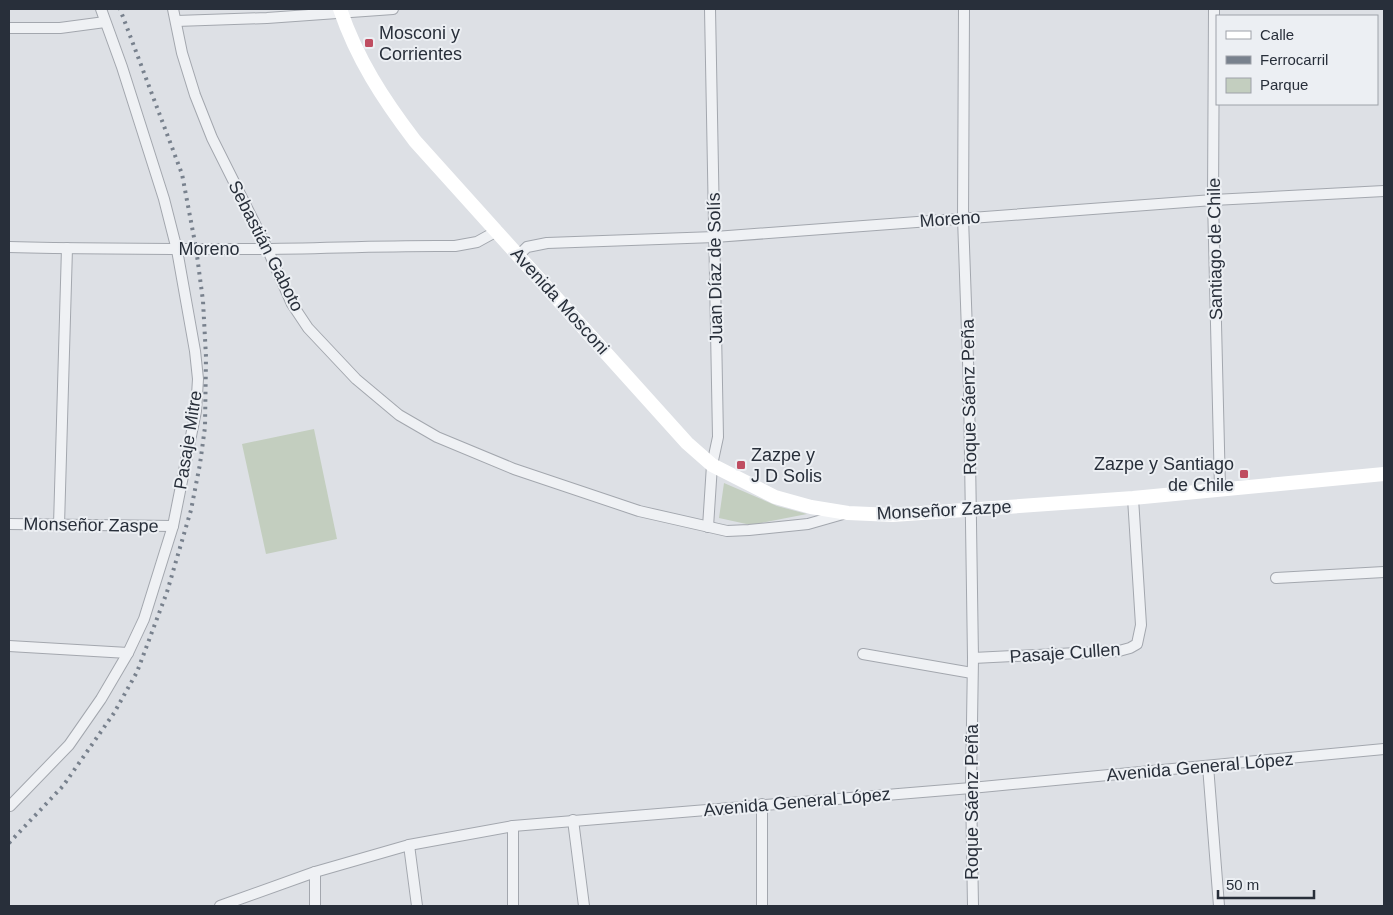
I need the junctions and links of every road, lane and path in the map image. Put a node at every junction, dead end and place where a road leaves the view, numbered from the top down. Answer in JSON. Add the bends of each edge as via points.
{"nodes":[{"id":1,"x":101,"y":9,"type":"edge"},
{"id":2,"x":173,"y":9,"type":"edge"},
{"id":3,"x":394,"y":9,"type":"edge"},
{"id":4,"x":710,"y":9,"type":"edge"},
{"id":5,"x":964,"y":9,"type":"edge"},
{"id":6,"x":1214,"y":9,"type":"edge"},
{"id":7,"x":340,"y":10,"type":"edge"},
{"id":8,"x":176,"y":21,"type":"junction"},
{"id":9,"x":105,"y":22,"type":"junction"},
{"id":10,"x":9,"y":28,"type":"edge"},
{"id":11,"x":1384,"y":190,"type":"edge"},
{"id":12,"x":1213,"y":200,"type":"junction"},
{"id":13,"x":963,"y":218,"type":"junction"},
{"id":14,"x":497,"y":231,"type":"junction"},
{"id":15,"x":715,"y":237,"type":"junction"},
{"id":16,"x":9,"y":247,"type":"edge"},
{"id":17,"x":67,"y":248,"type":"junction"},
{"id":18,"x":266,"y":248,"type":"junction"},
{"id":19,"x":177,"y":250,"type":"junction"},
{"id":20,"x":518,"y":254,"type":"junction"},
{"id":21,"x":712,"y":465,"type":"junction"},
{"id":22,"x":514,"y":469,"type":"joint"},
{"id":23,"x":1384,"y":474,"type":"edge"},
{"id":24,"x":1220,"y":489,"type":"junction"},
{"id":25,"x":1132,"y":498,"type":"junction"},
{"id":26,"x":971,"y":510,"type":"junction"},
{"id":27,"x":848,"y":513,"type":"junction"},
{"id":28,"x":9,"y":524,"type":"edge"},
{"id":29,"x":59,"y":525,"type":"junction"},
{"id":30,"x":173,"y":526,"type":"junction"},
{"id":31,"x":708,"y":527,"type":"junction"},
{"id":32,"x":1384,"y":572,"type":"edge"},
{"id":33,"x":1276,"y":578,"type":"dead end"},
{"id":34,"x":9,"y":646,"type":"edge"},
{"id":35,"x":128,"y":653,"type":"junction"},
{"id":36,"x":863,"y":654,"type":"dead end"},
{"id":37,"x":973,"y":658,"type":"junction"},
{"id":38,"x":972,"y":673,"type":"junction"},
{"id":39,"x":1384,"y":749,"type":"edge"},
{"id":40,"x":1208,"y":766,"type":"junction"},
{"id":41,"x":971,"y":788,"type":"junction"},
{"id":42,"x":762,"y":804,"type":"junction"},
{"id":43,"x":10,"y":806,"type":"dead end"},
{"id":44,"x":573,"y":820,"type":"junction"},
{"id":45,"x":512,"y":826,"type":"junction"},
{"id":46,"x":409,"y":845,"type":"junction"},
{"id":47,"x":315,"y":872,"type":"junction"},
{"id":48,"x":220,"y":906,"type":"edge"},
{"id":49,"x":315,"y":906,"type":"edge"},
{"id":50,"x":416,"y":906,"type":"edge"},
{"id":51,"x":513,"y":906,"type":"edge"},
{"id":52,"x":584,"y":906,"type":"edge"},
{"id":53,"x":762,"y":906,"type":"edge"},
{"id":54,"x":973,"y":906,"type":"edge"},
{"id":55,"x":1219,"y":906,"type":"edge"}],
"edges":[{"from":1,"to":9,"type":"street","name":"Pasaje Mitre"},
{"from":2,"to":8,"type":"street","name":"Sebastián Gaboto"},
{"from":3,"to":7,"type":"street"},
{"from":4,"to":15,"type":"street","name":"Juan Díaz de Solís"},
{"from":5,"to":13,"type":"street","name":"Roque Sáenz Peña"},
{"from":6,"to":12,"type":"street","name":"Santiago de Chile"},
{"from":7,"to":8,"type":"street","via":[[267,18]]},
{"from":7,"to":14,"type":"street","name":"Avenida Mosconi","via":[[368,73],[388,106],[415,141]]},
{"from":8,"to":18,"type":"street","name":"Sebastián Gaboto","via":[[182,53],[208,129]]},
{"from":9,"to":10,"type":"street","via":[[60,28]]},
{"from":9,"to":19,"type":"street","name":"Pasaje Mitre","via":[[161,190]]},
{"from":11,"to":12,"type":"street","name":"Moreno"},
{"from":12,"to":13,"type":"street","name":"Moreno"},
{"from":12,"to":24,"type":"street","name":"Santiago de Chile"},
{"from":13,"to":15,"type":"street","name":"Moreno"},
{"from":13,"to":26,"type":"street","name":"Roque Sáenz Peña"},
{"from":14,"to":18,"type":"street","name":"Moreno","via":[[477,242],[456,246]]},
{"from":14,"to":20,"type":"street","name":"Avenida Mosconi"},
{"from":15,"to":20,"type":"street","name":"Moreno","via":[[547,243],[527,247]]},
{"from":15,"to":21,"type":"street","name":"Juan Díaz de Solís","via":[[718,437]]},
{"from":16,"to":17,"type":"street","name":"Moreno"},
{"from":17,"to":19,"type":"street","name":"Moreno"},
{"from":17,"to":29,"type":"street"},
{"from":18,"to":19,"type":"street","name":"Moreno"},
{"from":18,"to":22,"type":"street","name":"Sebastián Gaboto","via":[[292,304],[308,328],[356,380],[399,415],[437,437]]},
{"from":19,"to":30,"type":"street","name":"Pasaje Mitre","via":[[198,379],[196,411]]},
{"from":20,"to":21,"type":"street","name":"Avenida Mosconi","via":[[667,423]]},
{"from":21,"to":27,"type":"street","name":"Avenida Mosconi","via":[[775,497]]},
{"from":21,"to":31,"type":"street","name":"Juan Díaz de Solís"},
{"from":22,"to":31,"type":"street","name":"Monseñor Zazpe","via":[[639,511]]},
{"from":23,"to":24,"type":"street","name":"Monseñor Zazpe"},
{"from":24,"to":25,"type":"street","name":"Monseñor Zazpe"},
{"from":25,"to":26,"type":"street","name":"Monseñor Zazpe"},
{"from":25,"to":37,"type":"street","name":"Pasaje Cullen","via":[[1142,625],[1137,644],[1119,651]]},
{"from":26,"to":27,"type":"street","name":"Monseñor Zazpe","via":[[893,515]]},
{"from":26,"to":37,"type":"street","name":"Roque Sáenz Peña"},
{"from":27,"to":31,"type":"street","name":"Monseñor Zazpe","via":[[808,524],[749,530],[727,531]]},
{"from":28,"to":29,"type":"street","name":"Monseñor Zaspe"},
{"from":29,"to":30,"type":"street","name":"Monseñor Zaspe"},
{"from":30,"to":35,"type":"street","name":"Pasaje Mitre","via":[[144,619]]},
{"from":32,"to":33,"type":"street"},
{"from":34,"to":35,"type":"street"},
{"from":35,"to":43,"type":"street","name":"Pasaje Mitre","via":[[69,745]]},
{"from":36,"to":38,"type":"street"},
{"from":37,"to":38,"type":"street","name":"Roque Sáenz Peña"},
{"from":38,"to":41,"type":"street","name":"Roque Sáenz Peña"},
{"from":39,"to":40,"type":"street","name":"Avenida General López"},
{"from":40,"to":41,"type":"street","name":"Avenida General López"},
{"from":40,"to":55,"type":"street"},
{"from":41,"to":42,"type":"street","name":"Avenida General López"},
{"from":41,"to":54,"type":"street","name":"Roque Sáenz Peña"},
{"from":42,"to":44,"type":"street","name":"Avenida General López"},
{"from":42,"to":53,"type":"street"},
{"from":44,"to":45,"type":"street","name":"Avenida General López"},
{"from":44,"to":52,"type":"street"},
{"from":45,"to":46,"type":"street","name":"Avenida General López"},
{"from":45,"to":51,"type":"street"},
{"from":46,"to":47,"type":"street","name":"Avenida General López"},
{"from":46,"to":50,"type":"street"},
{"from":47,"to":48,"type":"street","name":"Avenida General López"},
{"from":47,"to":49,"type":"street"}]}
